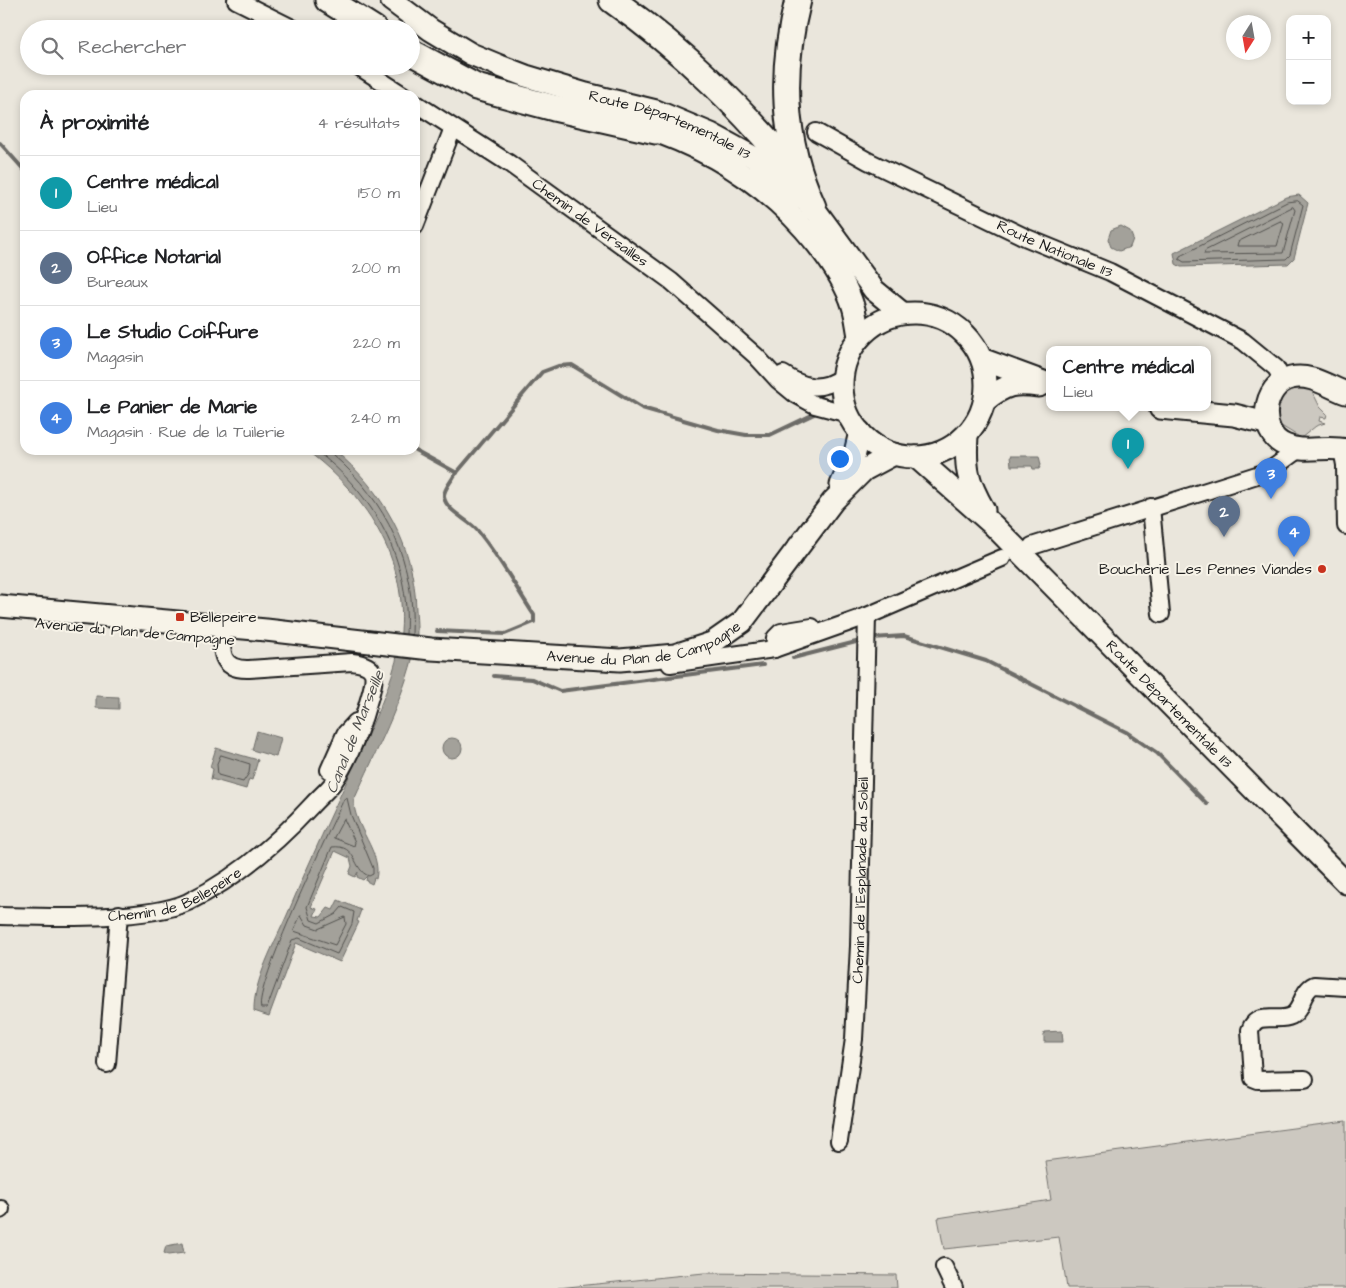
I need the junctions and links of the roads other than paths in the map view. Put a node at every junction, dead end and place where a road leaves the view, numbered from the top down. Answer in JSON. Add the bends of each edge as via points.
{"nodes":[{"id":1,"x":236,"y":0,"type":"edge"},
{"id":2,"x":328,"y":0,"type":"edge"},
{"id":3,"x":377,"y":0,"type":"edge"},
{"id":4,"x":391,"y":0,"type":"edge"},
{"id":5,"x":612,"y":0,"type":"edge"},
{"id":6,"x":798,"y":0,"type":"edge"},
{"id":7,"x":276,"y":20,"type":"edge"},
{"id":8,"x":360,"y":20,"type":"edge"},
{"id":9,"x":400,"y":20,"type":"edge"},
{"id":10,"x":418,"y":20,"type":"edge"},
{"id":11,"x":420,"y":22,"type":"edge"},
{"id":12,"x":420,"y":35,"type":"edge"},
{"id":13,"x":420,"y":57,"type":"edge"},
{"id":14,"x":372,"y":75,"type":"edge"},
{"id":15,"x":395,"y":90,"type":"edge"},
{"id":16,"x":420,"y":106,"type":"edge"},
{"id":17,"x":454,"y":128,"type":"junction"},
{"id":18,"x":656,"y":131,"type":"junction"},
{"id":19,"x":816,"y":132,"type":"dead end"},
{"id":20,"x":800,"y":178,"type":"junction"},
{"id":21,"x":813,"y":207,"type":"junction"},
{"id":22,"x":420,"y":213,"type":"edge"},
{"id":23,"x":902,"y":312,"type":"junction"},
{"id":24,"x":859,"y":336,"type":"junction"},
{"id":25,"x":756,"y":356,"type":"junction"},
{"id":26,"x":984,"y":360,"type":"junction"},
{"id":27,"x":842,"y":377,"type":"junction"},
{"id":28,"x":1283,"y":380,"type":"junction"},
{"id":29,"x":1046,"y":384,"type":"edge"},
{"id":30,"x":1046,"y":385,"type":"edge"},
{"id":31,"x":1346,"y":393,"type":"edge"},
{"id":32,"x":986,"y":400,"type":"junction"},
{"id":33,"x":1192,"y":411,"type":"edge"},
{"id":34,"x":845,"y":413,"type":"junction"},
{"id":35,"x":1270,"y":424,"type":"junction"},
{"id":36,"x":860,"y":432,"type":"junction"},
{"id":37,"x":967,"y":435,"type":"junction"},
{"id":38,"x":1299,"y":449,"type":"junction"},
{"id":39,"x":1344,"y":449,"type":"edge"},
{"id":40,"x":894,"y":454,"type":"junction"},
{"id":41,"x":916,"y":457,"type":"junction"},
{"id":42,"x":1239,"y":479,"type":"junction"},
{"id":43,"x":1345,"y":480,"type":"edge"},
{"id":44,"x":833,"y":501,"type":"junction"},
{"id":45,"x":1151,"y":508,"type":"junction"},
{"id":46,"x":993,"y":525,"type":"junction"},
{"id":47,"x":1346,"y":526,"type":"edge"},
{"id":48,"x":1032,"y":546,"type":"dead end"},
{"id":49,"x":1002,"y":558,"type":"dead end"},
{"id":50,"x":0,"y":606,"type":"edge"},
{"id":51,"x":1160,"y":614,"type":"dead end"},
{"id":52,"x":867,"y":616,"type":"junction"},
{"id":53,"x":0,"y":621,"type":"edge"},
{"id":54,"x":222,"y":633,"type":"junction"},
{"id":55,"x":620,"y":660,"type":"junction"},
{"id":56,"x":1346,"y":884,"type":"edge"},
{"id":57,"x":118,"y":914,"type":"junction"},
{"id":58,"x":0,"y":916,"type":"edge"},
{"id":59,"x":1346,"y":987,"type":"edge"},
{"id":60,"x":107,"y":1064,"type":"dead end"},
{"id":61,"x":1305,"y":1079,"type":"dead end"},
{"id":62,"x":839,"y":1141,"type":"dead end"},
{"id":63,"x":944,"y":1267,"type":"dead end"},
{"id":64,"x":954,"y":1288,"type":"edge"}],
"edges":[{"from":1,"to":7,"type":"street"},
{"from":2,"to":8,"type":"highway"},
{"from":3,"to":9,"type":"main road","name":"Route Départementale 113"},
{"from":4,"to":10,"type":"main road","name":"Route Départementale 113"},
{"from":5,"to":20,"type":"highway","via":[[684,55],[719,87]]},
{"from":6,"to":20,"type":"highway","via":[[790,44],[788,118],[791,146]]},
{"from":11,"to":21,"type":"main road","name":"Route Départementale 113","via":[[471,54],[500,66],[560,86],[656,111],[711,134],[770,169]]},
{"from":12,"to":18,"type":"main road","name":"Route Départementale 113","via":[[466,66],[507,85]]},
{"from":13,"to":18,"type":"highway","via":[[476,87]]},
{"from":14,"to":15,"type":"street"},
{"from":16,"to":17,"type":"street","name":"Chemin de Versailles"},
{"from":17,"to":22,"type":"street"},
{"from":17,"to":25,"type":"street","name":"Chemin de Versailles","via":[[510,164],[671,281]]},
{"from":18,"to":24,"type":"main road","name":"Route Départementale 113","via":[[721,160],[780,203],[826,255],[844,284],[854,308]]},
{"from":19,"to":28,"type":"street","name":"Route Nationale 113","via":[[1027,238],[1110,272],[1243,341],[1276,368]]},
{"from":20,"to":21,"type":"highway"},
{"from":21,"to":23,"type":"main road","name":"Route Départementale 113","via":[[874,290]]},
{"from":23,"to":24,"type":"main road","via":[[884,318]]},
{"from":23,"to":26,"type":"main road","name":"Route Départementale 113","via":[[944,321],[972,342]]},
{"from":24,"to":27,"type":"main road","via":[[847,357]]},
{"from":25,"to":27,"type":"street","name":"Chemin de Versailles","via":[[797,384],[810,387],[834,383]]},
{"from":25,"to":34,"type":"street","name":"Chemin de Versailles","via":[[795,394],[815,405]]},
{"from":26,"to":29,"type":"main road"},
{"from":26,"to":32,"type":"main road","name":"Route Départementale 113"},
{"from":27,"to":34,"type":"main road"},
{"from":28,"to":31,"type":"main road","via":[[1310,378]]},
{"from":28,"to":35,"type":"main road","via":[[1278,386]]},
{"from":30,"to":32,"type":"main road","via":[[1015,384]]},
{"from":32,"to":37,"type":"main road","name":"Route Départementale 113"},
{"from":33,"to":35,"type":"main road","via":[[1234,415]]},
{"from":34,"to":36,"type":"main road","name":"Route Départementale 113"},
{"from":35,"to":38,"type":"main road","via":[[1283,445]]},
{"from":35,"to":42,"type":"street","via":[[1271,456]]},
{"from":36,"to":40,"type":"main road","name":"Route Départementale 113"},
{"from":36,"to":44,"type":"main road","name":"Avenue du Plan de Campagne","via":[[853,460]]},
{"from":37,"to":41,"type":"main road","name":"Route Départementale 113","via":[[936,454]]},
{"from":37,"to":46,"type":"main road","name":"Route Départementale 113","via":[[966,464],[970,485]]},
{"from":38,"to":39,"type":"main road"},
{"from":38,"to":42,"type":"street","via":[[1273,468]]},
{"from":39,"to":43,"type":"street"},
{"from":40,"to":41,"type":"main road","name":"Route Départementale 113"},
{"from":40,"to":44,"type":"main road","name":"Avenue du Plan de Campagne","via":[[864,470]]},
{"from":41,"to":46,"type":"main road","name":"Route Départementale 113"},
{"from":42,"to":45,"type":"street"},
{"from":43,"to":47,"type":"street"},
{"from":44,"to":55,"type":"main road","name":"Avenue du Plan de Campagne","via":[[742,622],[728,634],[697,649],[675,655]]},
{"from":45,"to":48,"type":"street"},
{"from":45,"to":51,"type":"street"},
{"from":46,"to":56,"type":"main road","name":"Route Départementale 113"},
{"from":49,"to":52,"type":"street"},
{"from":50,"to":54,"type":"main road","name":"Avenue du Plan de Campagne"},
{"from":52,"to":55,"type":"street","via":[[781,632],[775,638],[774,649],[668,664]]},
{"from":52,"to":62,"type":"street","name":"Chemin de l'Esplanade du Soleil","via":[[860,946],[854,1039]]},
{"from":53,"to":54,"type":"main road","name":"Avenue du Plan de Campagne"},
{"from":54,"to":55,"type":"main road","name":"Avenue du Plan de Campagne"},
{"from":54,"to":57,"type":"street","name":"Chemin de Bellepeire","via":[[225,662],[242,670],[352,662],[366,665],[373,671],[375,680],[365,714],[335,780],[271,845],[220,884],[176,906]]},
{"from":57,"to":58,"type":"street","name":"Chemin de Bellepeire"},
{"from":57,"to":60,"type":"street"},
{"from":59,"to":61,"type":"street","via":[[1314,986],[1305,993],[1294,1014],[1285,1018],[1261,1018],[1252,1023],[1253,1078]]},
{"from":63,"to":64,"type":"street"}]}
